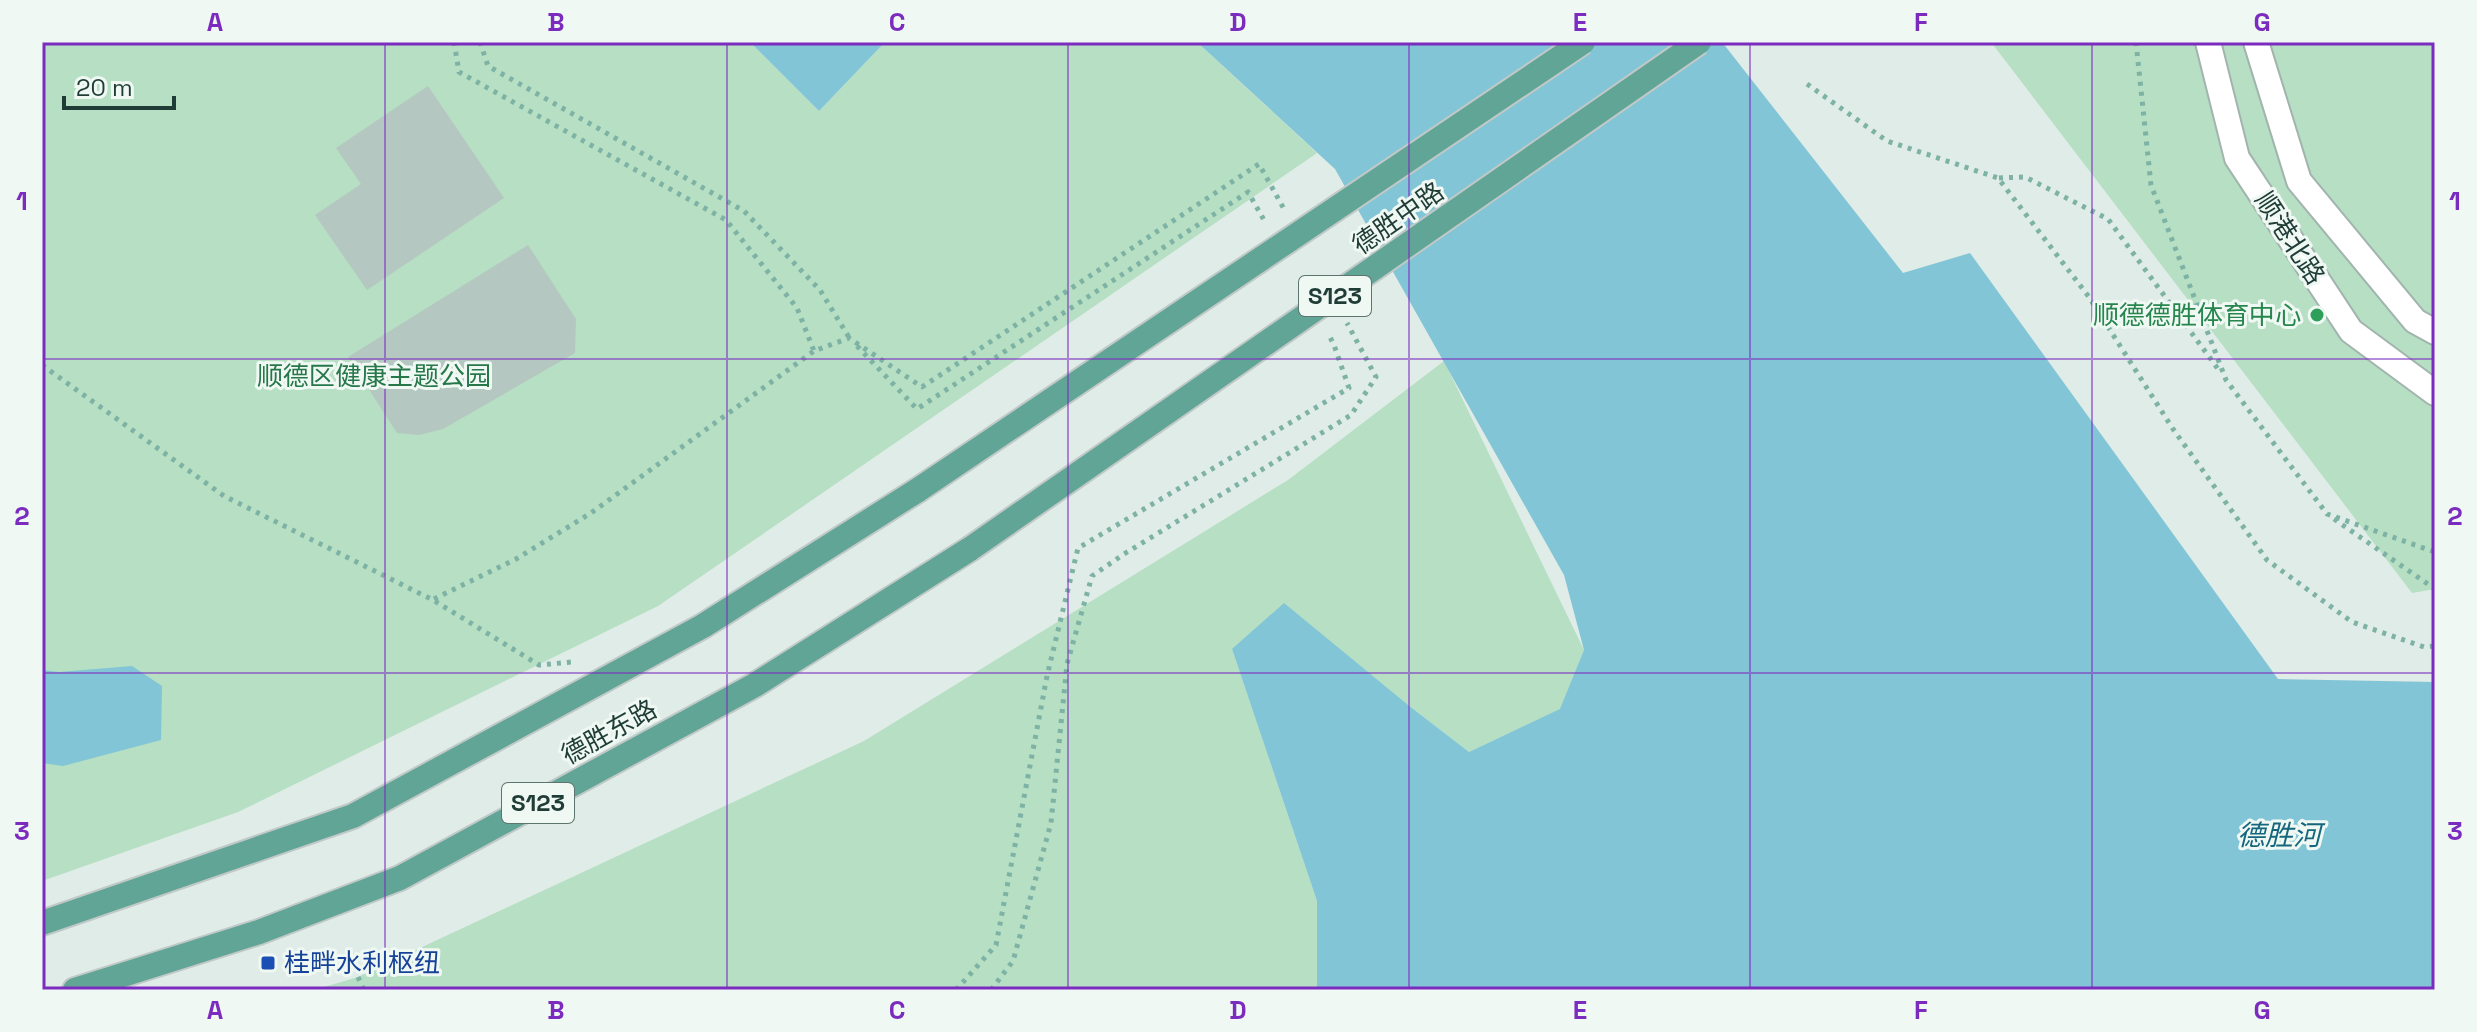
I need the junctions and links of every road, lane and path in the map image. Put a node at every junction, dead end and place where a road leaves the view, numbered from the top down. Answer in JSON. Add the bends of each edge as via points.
{"nodes":[{"id":1,"x":480,"y":42,"type":"edge"},
{"id":2,"x":1583,"y":42,"type":"edge"},
{"id":3,"x":1699,"y":42,"type":"edge"},
{"id":4,"x":2136,"y":42,"type":"edge"},
{"id":5,"x":2208,"y":42,"type":"edge"},
{"id":6,"x":2256,"y":42,"type":"edge"},
{"id":7,"x":1807,"y":84,"type":"dead end"},
{"id":8,"x":1998,"y":178,"type":"junction"},
{"id":9,"x":1272,"y":234,"type":"dead end"},
{"id":10,"x":1327,"y":331,"type":"dead end"},
{"id":11,"x":2435,"y":332,"type":"edge"},
{"id":12,"x":814,"y":351,"type":"dead end"},
{"id":13,"x":42,"y":365,"type":"edge"},
{"id":14,"x":2226,"y":380,"type":"junction"},
{"id":15,"x":2435,"y":393,"type":"edge"},
{"id":16,"x":918,"y":490,"type":"joint"},
{"id":17,"x":2327,"y":514,"type":"junction"},
{"id":18,"x":970,"y":549,"type":"joint"},
{"id":19,"x":2435,"y":552,"type":"edge"},
{"id":20,"x":2435,"y":589,"type":"edge"},
{"id":21,"x":433,"y":600,"type":"junction"},
{"id":22,"x":2435,"y":646,"type":"edge"},
{"id":23,"x":539,"y":665,"type":"dead end"},
{"id":24,"x":42,"y":923,"type":"edge"},
{"id":25,"x":358,"y":977,"type":"dead end"},
{"id":26,"x":75,"y":990,"type":"edge"},
{"id":27,"x":364,"y":990,"type":"edge"},
{"id":28,"x":956,"y":990,"type":"edge"}],
"edges":[{"from":1,"to":9,"type":"path","via":[[488,66],[744,211],[820,290],[849,338],[917,409],[1248,192]]},
{"from":2,"to":16,"type":"main road","name":"德胜中路","number":"S123","bridge":true},
{"from":3,"to":18,"type":"main road","name":"德胜中路","number":"S123","bridge":true},
{"from":4,"to":14,"type":"path","via":[[2151,185]]},
{"from":5,"to":15,"type":"lane","name":"顺港北路","via":[[2237,158],[2351,331]]},
{"from":6,"to":11,"type":"lane","name":"顺港北路","via":[[2299,181],[2415,321]]},
{"from":7,"to":8,"type":"path","via":[[1887,141]]},
{"from":8,"to":14,"type":"path","via":[[2025,177],[2108,219]]},
{"from":8,"to":22,"type":"path","via":[[2089,297],[2173,429],[2267,560],[2352,622],[2424,647]]},
{"from":10,"to":28,"type":"path","via":[[1349,388],[1078,548],[1047,676],[996,945]]},
{"from":12,"to":21,"type":"path","via":[[591,513],[516,559]]},
{"from":13,"to":21,"type":"path","via":[[224,496]]},
{"from":14,"to":17,"type":"path"},
{"from":16,"to":24,"type":"main road","name":"德胜东路","number":"S123","via":[[703,626],[353,816]]},
{"from":17,"to":19,"type":"path"},
{"from":17,"to":20,"type":"path"},
{"from":18,"to":26,"type":"main road","name":"德胜东路","number":"S123","via":[[755,685],[400,878],[259,932]]},
{"from":21,"to":23,"type":"path"},
{"from":25,"to":27,"type":"path"}]}
